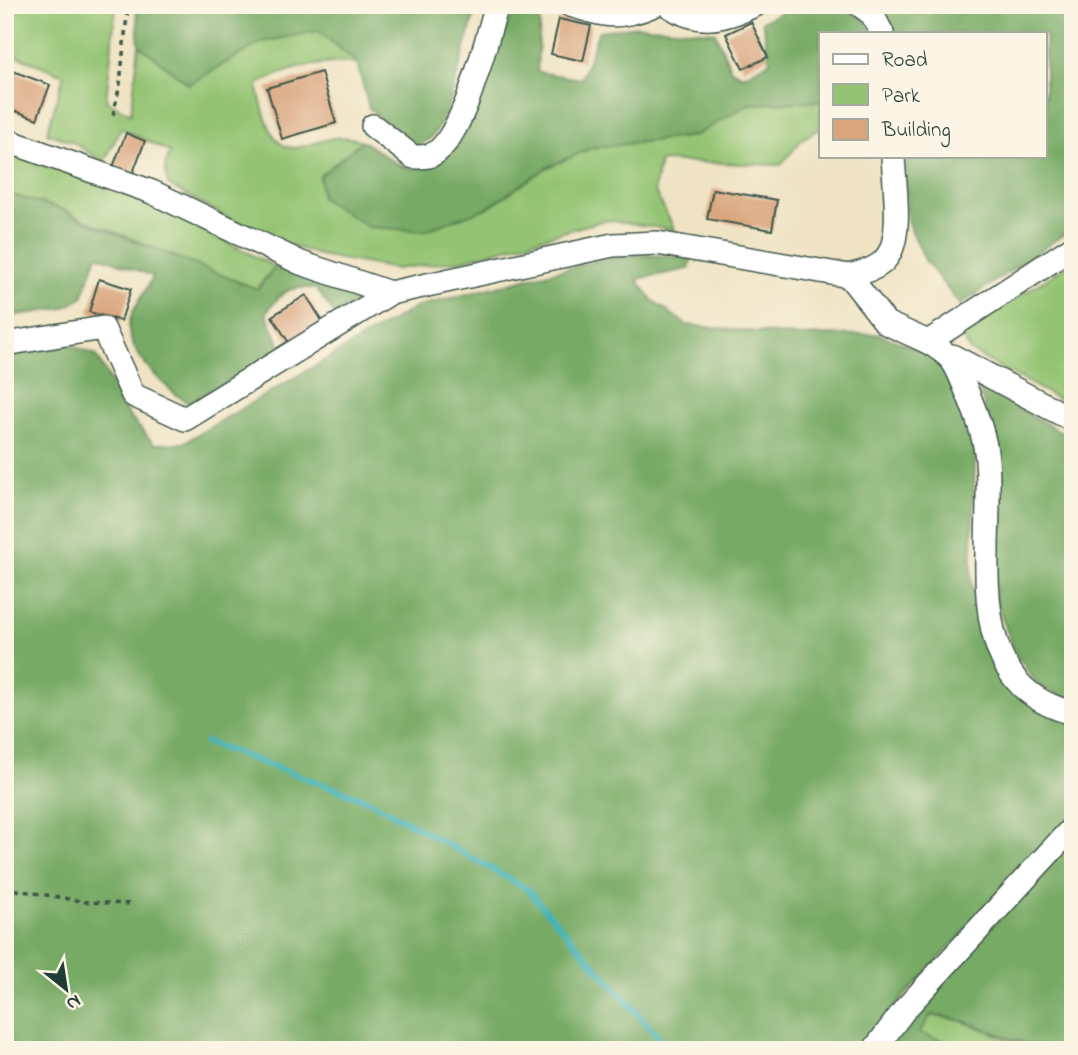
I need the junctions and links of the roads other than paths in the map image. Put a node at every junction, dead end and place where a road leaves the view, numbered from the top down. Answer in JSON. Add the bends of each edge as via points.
{"nodes":[{"id":1,"x":497,"y":5,"type":"edge"},
{"id":2,"x":570,"y":5,"type":"edge"},
{"id":3,"x":654,"y":5,"type":"edge"},
{"id":4,"x":668,"y":5,"type":"edge"},
{"id":5,"x":755,"y":5,"type":"edge"},
{"id":6,"x":860,"y":5,"type":"edge"},
{"id":7,"x":881,"y":32,"type":"edge"},
{"id":8,"x":373,"y":126,"type":"dead end"},
{"id":9,"x":5,"y":140,"type":"edge"},
{"id":10,"x":893,"y":158,"type":"edge"},
{"id":11,"x":1073,"y":247,"type":"edge"},
{"id":12,"x":849,"y":276,"type":"junction"},
{"id":13,"x":390,"y":293,"type":"junction"},
{"id":14,"x":928,"y":342,"type":"junction"},
{"id":15,"x":5,"y":344,"type":"edge"},
{"id":16,"x":952,"y":356,"type":"junction"},
{"id":17,"x":1073,"y":420,"type":"edge"},
{"id":18,"x":1073,"y":713,"type":"edge"},
{"id":19,"x":1073,"y":827,"type":"edge"},
{"id":20,"x":874,"y":1050,"type":"edge"}],
"edges":[{"from":1,"to":8,"type":"lane","via":[[459,122],[447,140],[430,156],[412,157]]},
{"from":2,"to":3,"type":"lane","via":[[606,17],[631,15]]},
{"from":4,"to":5,"type":"lane","via":[[685,17],[708,19]]},
{"from":6,"to":7,"type":"lane","via":[[872,14]]},
{"from":9,"to":13,"type":"lane","via":[[152,192],[301,262]]},
{"from":10,"to":12,"type":"lane","via":[[896,239],[887,258],[871,270]]},
{"from":11,"to":14,"type":"lane"},
{"from":12,"to":13,"type":"lane","via":[[657,243],[613,245]]},
{"from":12,"to":14,"type":"lane","via":[[886,323]]},
{"from":13,"to":15,"type":"lane","via":[[185,419],[133,395],[103,328]]},
{"from":14,"to":16,"type":"lane"},
{"from":16,"to":17,"type":"lane"},
{"from":16,"to":18,"type":"lane","via":[[981,426],[987,460],[985,584],[1002,659],[1019,684],[1051,708]]},
{"from":19,"to":20,"type":"lane","via":[[905,1009]]}]}
